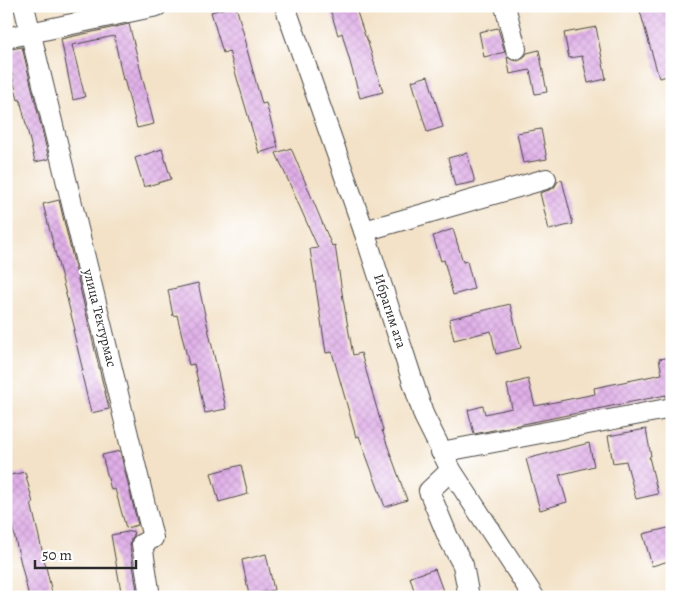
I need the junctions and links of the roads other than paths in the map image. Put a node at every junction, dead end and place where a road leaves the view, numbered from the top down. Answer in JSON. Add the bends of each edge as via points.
{"nodes":[{"id":1,"x":24,"y":6,"type":"edge"},
{"id":2,"x":157,"y":6,"type":"edge"},
{"id":3,"x":285,"y":6,"type":"edge"},
{"id":4,"x":505,"y":6,"type":"edge"},
{"id":5,"x":31,"y":33,"type":"junction"},
{"id":6,"x":6,"y":38,"type":"edge"},
{"id":7,"x":516,"y":49,"type":"dead end"},
{"id":8,"x":546,"y":178,"type":"dead end"},
{"id":9,"x":364,"y":231,"type":"junction"},
{"id":10,"x":672,"y":408,"type":"edge"},
{"id":11,"x":441,"y":452,"type":"junction"},
{"id":12,"x":451,"y":470,"type":"junction"},
{"id":13,"x":150,"y":597,"type":"edge"},
{"id":14,"x":469,"y":597,"type":"edge"},
{"id":15,"x":534,"y":597,"type":"edge"}],
"edges":[{"from":1,"to":5,"type":"street","name":"улица Тектурмас"},
{"from":2,"to":5,"type":"street"},
{"from":3,"to":9,"type":"street","name":"Ибрагим ата"},
{"from":4,"to":7,"type":"street"},
{"from":5,"to":6,"type":"street"},
{"from":5,"to":13,"type":"street","name":"улица Тектурмас","via":[[153,538],[142,544]]},
{"from":8,"to":9,"type":"street"},
{"from":9,"to":11,"type":"street","name":"Ибрагим ата","via":[[424,416]]},
{"from":10,"to":11,"type":"street"},
{"from":11,"to":12,"type":"street","name":"Ибрагим ата"},
{"from":12,"to":14,"type":"street","via":[[429,491],[463,565]]},
{"from":12,"to":15,"type":"street","name":"Ибрагим ата"}]}
